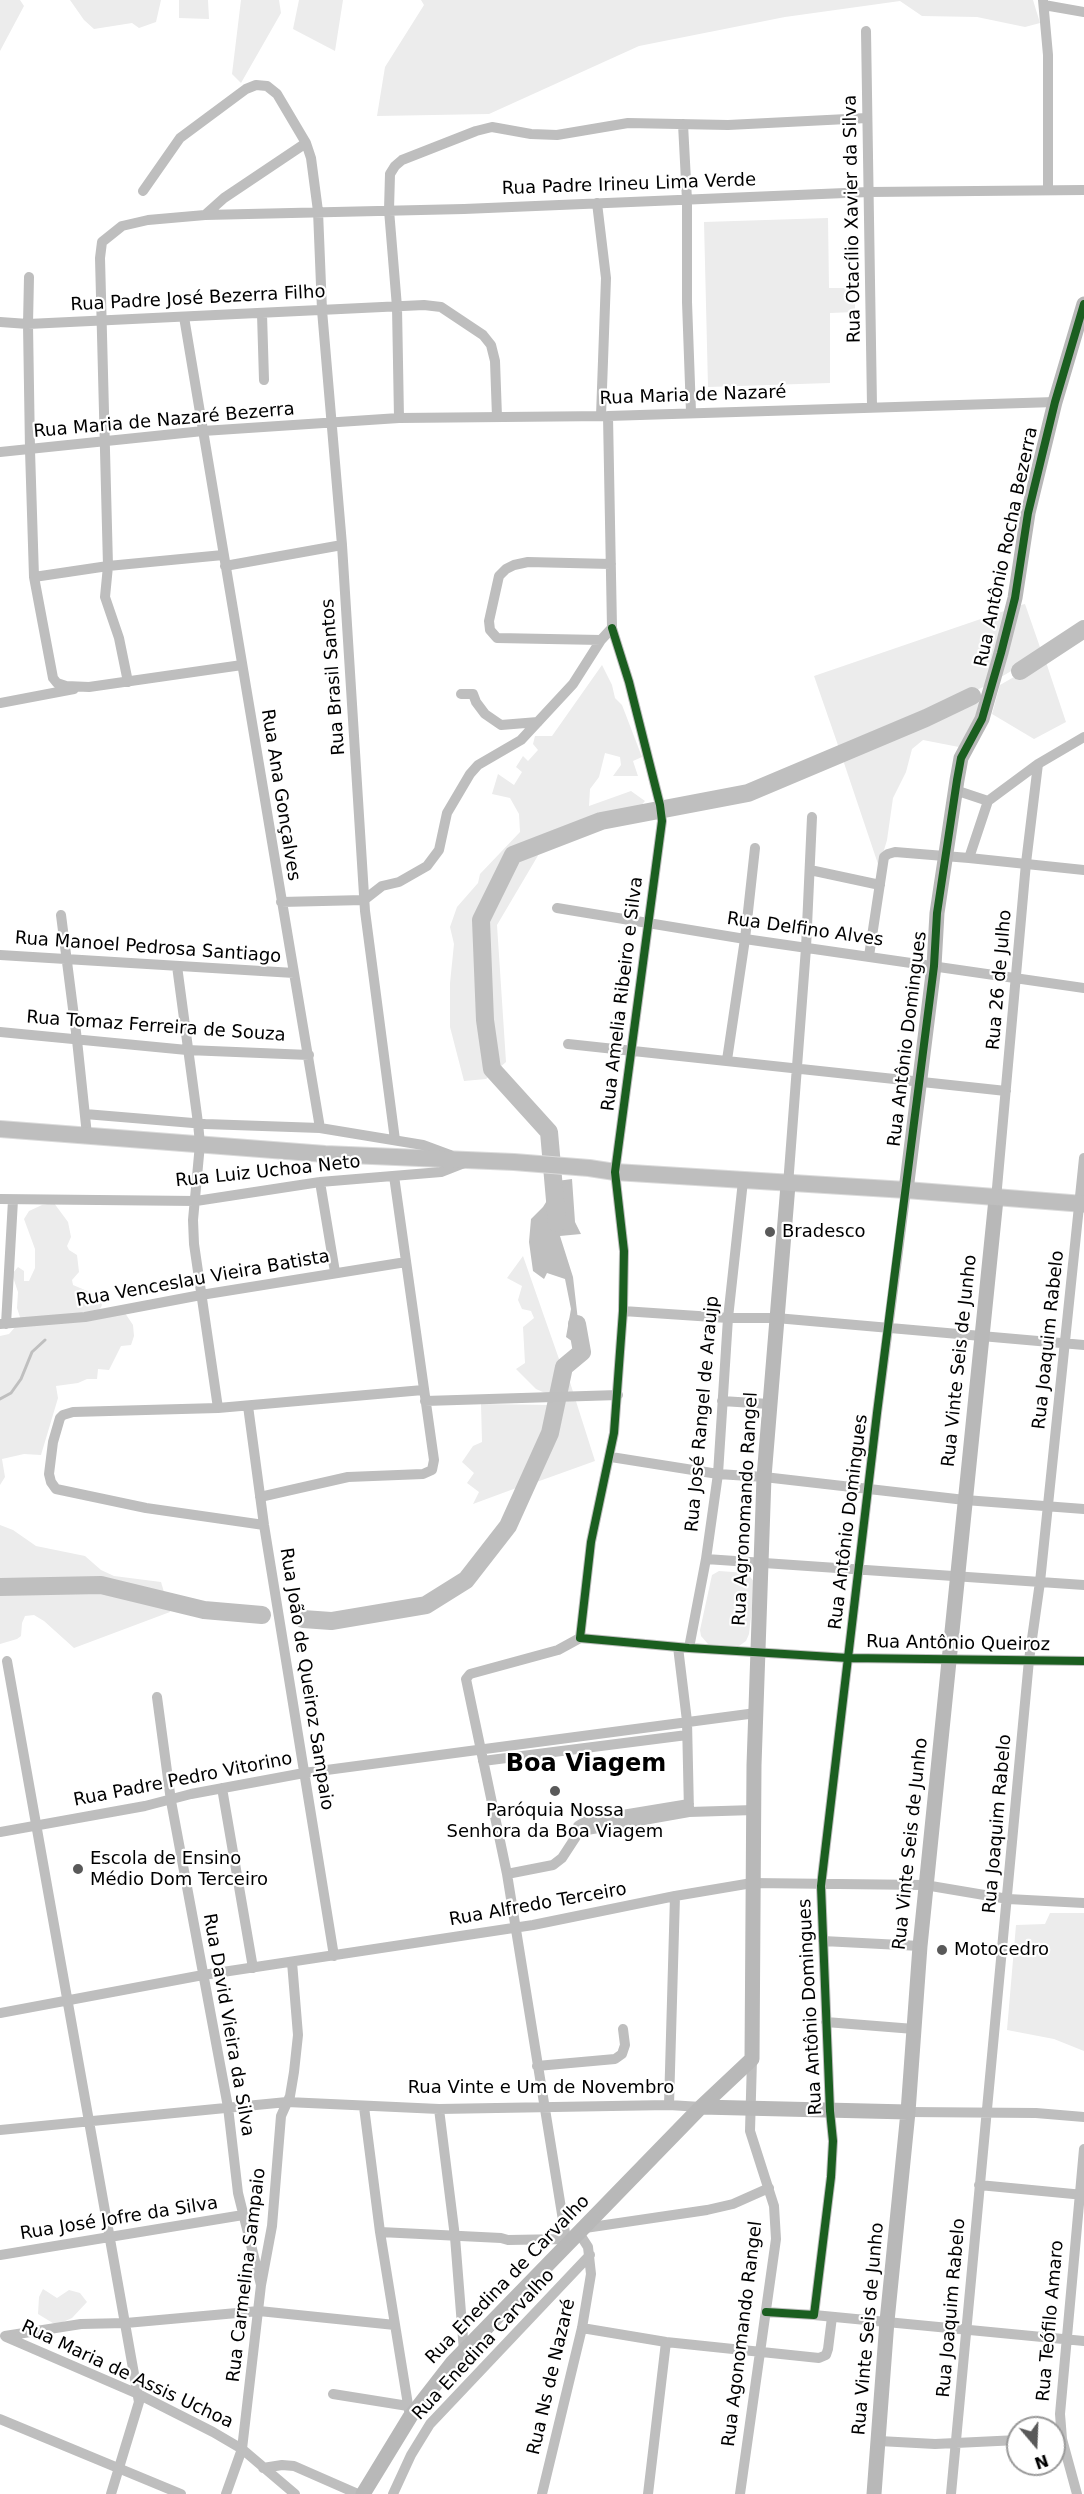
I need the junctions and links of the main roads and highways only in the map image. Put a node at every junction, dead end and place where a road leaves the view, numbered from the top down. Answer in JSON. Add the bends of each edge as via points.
{"nodes":[{"id":1,"x":0,"y":1129,"type":"edge"},
{"id":2,"x":1082,"y":1204,"type":"edge"}],
"edges":[{"from":1,"to":2,"type":"main road"}]}
